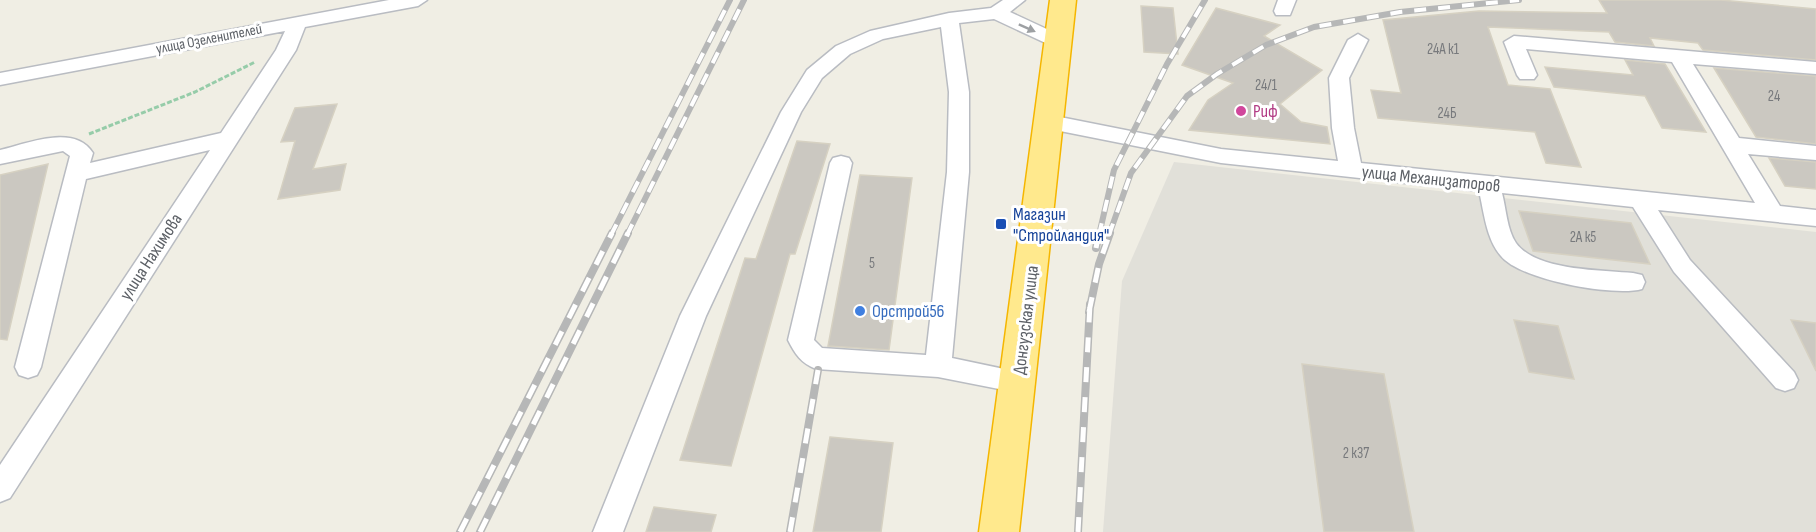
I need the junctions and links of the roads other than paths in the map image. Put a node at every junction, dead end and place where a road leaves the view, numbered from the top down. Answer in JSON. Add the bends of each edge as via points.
{"nodes":[{"id":1,"x":418,"y":0,"type":"edge"},
{"id":2,"x":1017,"y":0,"type":"edge"},
{"id":3,"x":1063,"y":0,"type":"edge"},
{"id":4,"x":996,"y":13,"type":"junction"},
{"id":5,"x":949,"y":19,"type":"junction"},
{"id":6,"x":298,"y":22,"type":"junction"},
{"id":7,"x":1358,"y":40,"type":"dead end"},
{"id":8,"x":1059,"y":42,"type":"junction"},
{"id":9,"x":1679,"y":57,"type":"junction"},
{"id":10,"x":1816,"y":68,"type":"edge"},
{"id":11,"x":1527,"y":75,"type":"dead end"},
{"id":12,"x":0,"y":79,"type":"edge"},
{"id":13,"x":1050,"y":122,"type":"junction"},
{"id":14,"x":229,"y":138,"type":"junction"},
{"id":15,"x":1731,"y":145,"type":"junction"},
{"id":16,"x":1816,"y":153,"type":"edge"},
{"id":17,"x":0,"y":157,"type":"edge"},
{"id":18,"x":841,"y":163,"type":"dead end"},
{"id":19,"x":1351,"y":170,"type":"junction"},
{"id":20,"x":77,"y":174,"type":"junction"},
{"id":21,"x":1489,"y":186,"type":"junction"},
{"id":22,"x":1640,"y":200,"type":"junction"},
{"id":23,"x":1773,"y":214,"type":"junction"},
{"id":24,"x":1816,"y":218,"type":"edge"},
{"id":25,"x":1633,"y":282,"type":"dead end"},
{"id":26,"x":938,"y":366,"type":"junction"},
{"id":27,"x":28,"y":367,"type":"dead end"},
{"id":28,"x":1785,"y":380,"type":"dead end"},
{"id":29,"x":1019,"y":382,"type":"junction"},
{"id":30,"x":0,"y":489,"type":"edge"},
{"id":31,"x":608,"y":532,"type":"edge"},
{"id":32,"x":999,"y":532,"type":"edge"}],
"edges":[{"from":1,"to":6,"type":"street","name":"улица Озеленителей"},
{"from":2,"to":4,"type":"street"},
{"from":3,"to":8,"type":"highway","name":"Донгузская улица"},
{"from":4,"to":5,"type":"street"},
{"from":4,"to":8,"type":"street","one_way":true},
{"from":5,"to":26,"type":"street","via":[[959,92],[958,172]]},
{"from":5,"to":31,"type":"street","via":[[877,35],[843,50],[814,74],[786,123],[693,316]]},
{"from":6,"to":12,"type":"street","name":"улица Озеленителей"},
{"from":6,"to":14,"type":"street","name":"улица Нахимова","via":[[286,50]]},
{"from":7,"to":19,"type":"street","via":[[1339,78]]},
{"from":8,"to":13,"type":"highway","name":"Донгузская улица"},
{"from":9,"to":10,"type":"street"},
{"from":9,"to":11,"type":"street","via":[[1515,42]]},
{"from":9,"to":15,"type":"street"},
{"from":13,"to":19,"type":"street","name":"улица Механизаторов","via":[[1221,156]]},
{"from":13,"to":29,"type":"highway","name":"Донгузская улица"},
{"from":14,"to":20,"type":"street"},
{"from":14,"to":30,"type":"street","name":"улица Нахимова"},
{"from":15,"to":16,"type":"street"},
{"from":15,"to":23,"type":"street"},
{"from":17,"to":20,"type":"street","via":[[66,143],[82,153]]},
{"from":18,"to":26,"type":"street","via":[[801,340],[805,349],[816,358]]},
{"from":19,"to":21,"type":"street","name":"улица Механизаторов"},
{"from":20,"to":27,"type":"street"},
{"from":21,"to":22,"type":"street","name":"улица Механизаторов"},
{"from":21,"to":25,"type":"street","via":[[1507,248],[1518,260],[1534,268]]},
{"from":22,"to":23,"type":"street","name":"улица Механизаторов"},
{"from":22,"to":28,"type":"street","via":[[1682,266]]},
{"from":23,"to":24,"type":"street","name":"улица Механизаторов"},
{"from":26,"to":29,"type":"street"},
{"from":29,"to":32,"type":"highway","name":"Донгузская улица"}]}
